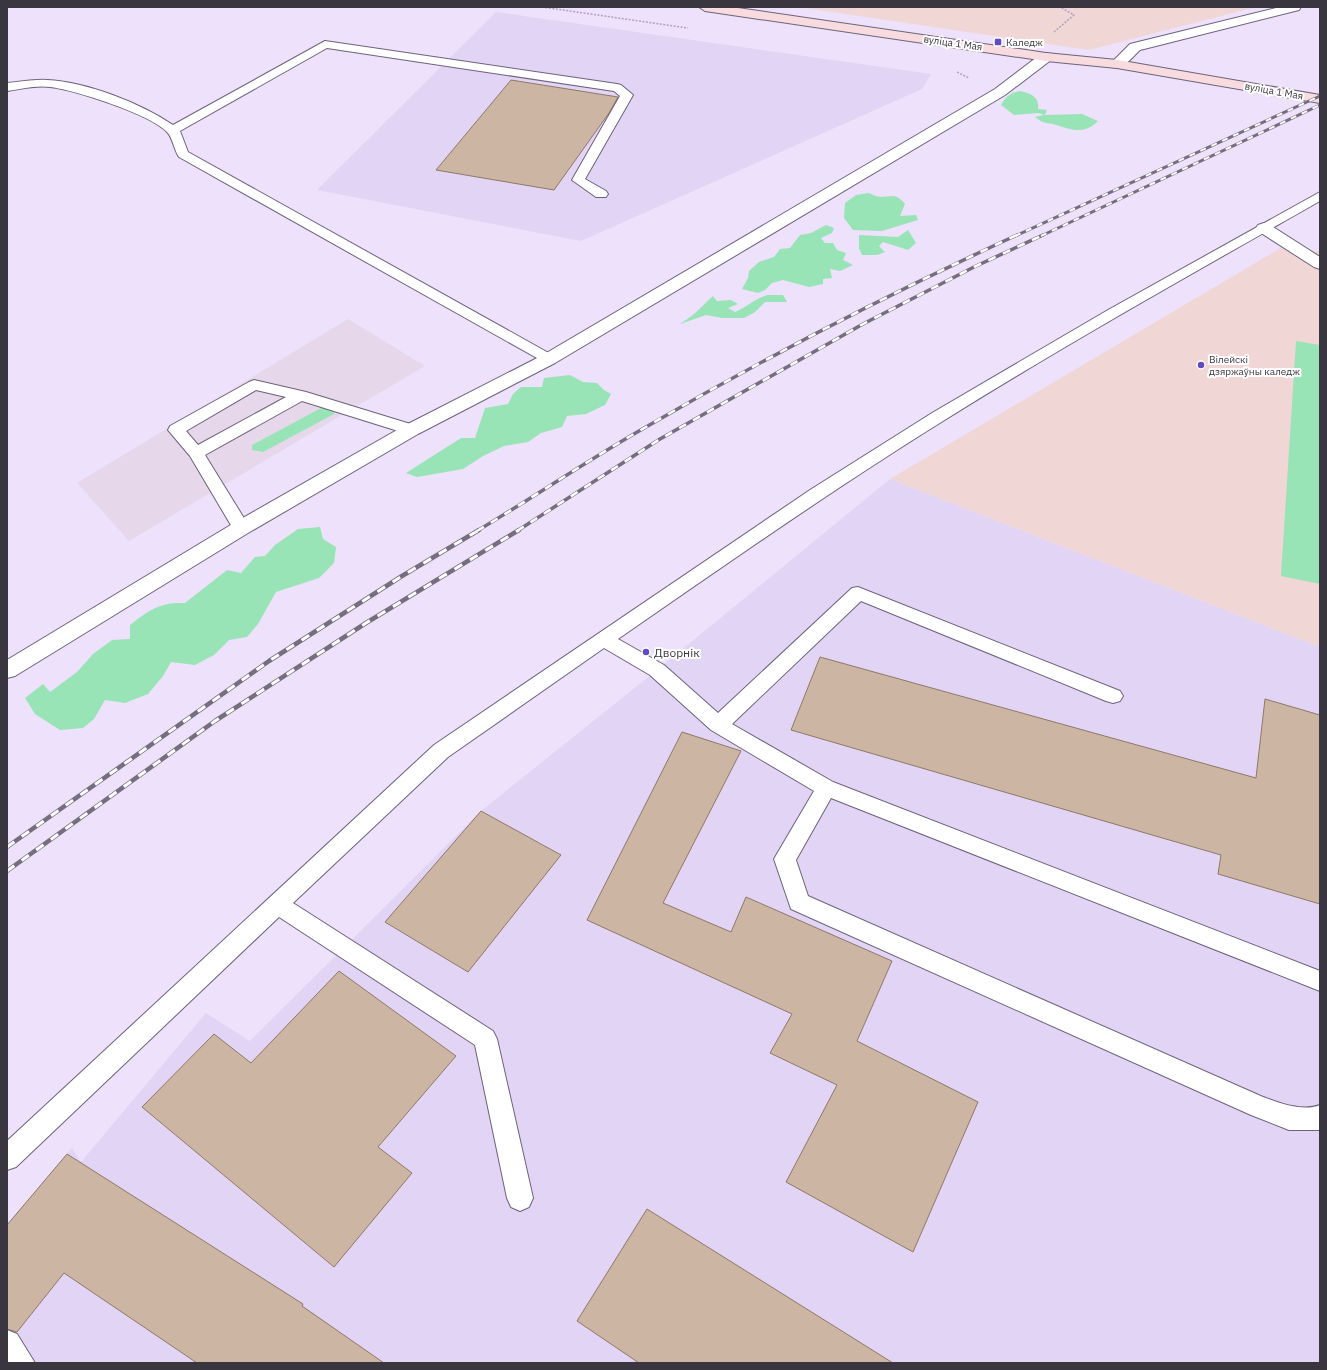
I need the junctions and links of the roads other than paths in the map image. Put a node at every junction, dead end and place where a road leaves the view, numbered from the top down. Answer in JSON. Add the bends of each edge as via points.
{"nodes":[{"id":1,"x":705,"y":7,"type":"edge"},
{"id":2,"x":1295,"y":7,"type":"edge"},
{"id":3,"x":1046,"y":57,"type":"junction"},
{"id":4,"x":1117,"y":64,"type":"junction"},
{"id":5,"x":7,"y":87,"type":"edge"},
{"id":6,"x":1320,"y":99,"type":"edge"},
{"id":7,"x":173,"y":130,"type":"junction"},
{"id":8,"x":601,"y":194,"type":"dead end"},
{"id":9,"x":1320,"y":196,"type":"edge"},
{"id":10,"x":1264,"y":228,"type":"junction"},
{"id":11,"x":1320,"y":264,"type":"edge"},
{"id":12,"x":549,"y":359,"type":"junction"},
{"id":13,"x":302,"y":395,"type":"junction"},
{"id":14,"x":411,"y":430,"type":"junction"},
{"id":15,"x":196,"y":453,"type":"junction"},
{"id":16,"x":241,"y":528,"type":"junction"},
{"id":17,"x":605,"y":640,"type":"junction"},
{"id":18,"x":7,"y":670,"type":"edge"},
{"id":19,"x":1113,"y":696,"type":"dead end"},
{"id":20,"x":718,"y":725,"type":"junction"},
{"id":21,"x":826,"y":788,"type":"junction"},
{"id":22,"x":278,"y":905,"type":"junction"},
{"id":23,"x":1320,"y":981,"type":"edge"},
{"id":24,"x":1320,"y":1118,"type":"edge"},
{"id":25,"x":7,"y":1158,"type":"edge"},
{"id":26,"x":520,"y":1198,"type":"dead end"}],
"edges":[{"from":1,"to":3,"type":"main road","name":"вуліца 1 Мая"},
{"from":2,"to":4,"type":"street","via":[[1135,47]]},
{"from":3,"to":4,"type":"main road","name":"вуліца 1 Мая"},
{"from":3,"to":12,"type":"street","via":[[1000,92]]},
{"from":4,"to":6,"type":"main road","name":"вуліца 1 Мая"},
{"from":5,"to":7,"type":"lane","via":[[36,82],[82,89],[158,119]]},
{"from":7,"to":8,"type":"lane","via":[[326,44],[618,88],[627,95],[578,180]]},
{"from":7,"to":12,"type":"lane","via":[[183,154]]},
{"from":9,"to":10,"type":"lane"},
{"from":10,"to":11,"type":"street"},
{"from":10,"to":17,"type":"lane","via":[[938,417],[816,494]]},
{"from":12,"to":14,"type":"street"},
{"from":13,"to":14,"type":"lane"},
{"from":13,"to":15,"type":"lane"},
{"from":13,"to":15,"type":"lane","via":[[254,385],[176,430]]},
{"from":14,"to":16,"type":"street"},
{"from":15,"to":16,"type":"lane"},
{"from":16,"to":18,"type":"street"},
{"from":17,"to":20,"type":"lane","via":[[657,670]]},
{"from":17,"to":22,"type":"lane","via":[[441,751]]},
{"from":19,"to":20,"type":"lane","via":[[858,593]]},
{"from":20,"to":21,"type":"lane"},
{"from":21,"to":23,"type":"lane"},
{"from":21,"to":24,"type":"lane","via":[[785,859],[799,902],[1259,1107],[1289,1118]]},
{"from":22,"to":25,"type":"lane"},
{"from":22,"to":26,"type":"lane","via":[[485,1039]]}]}
